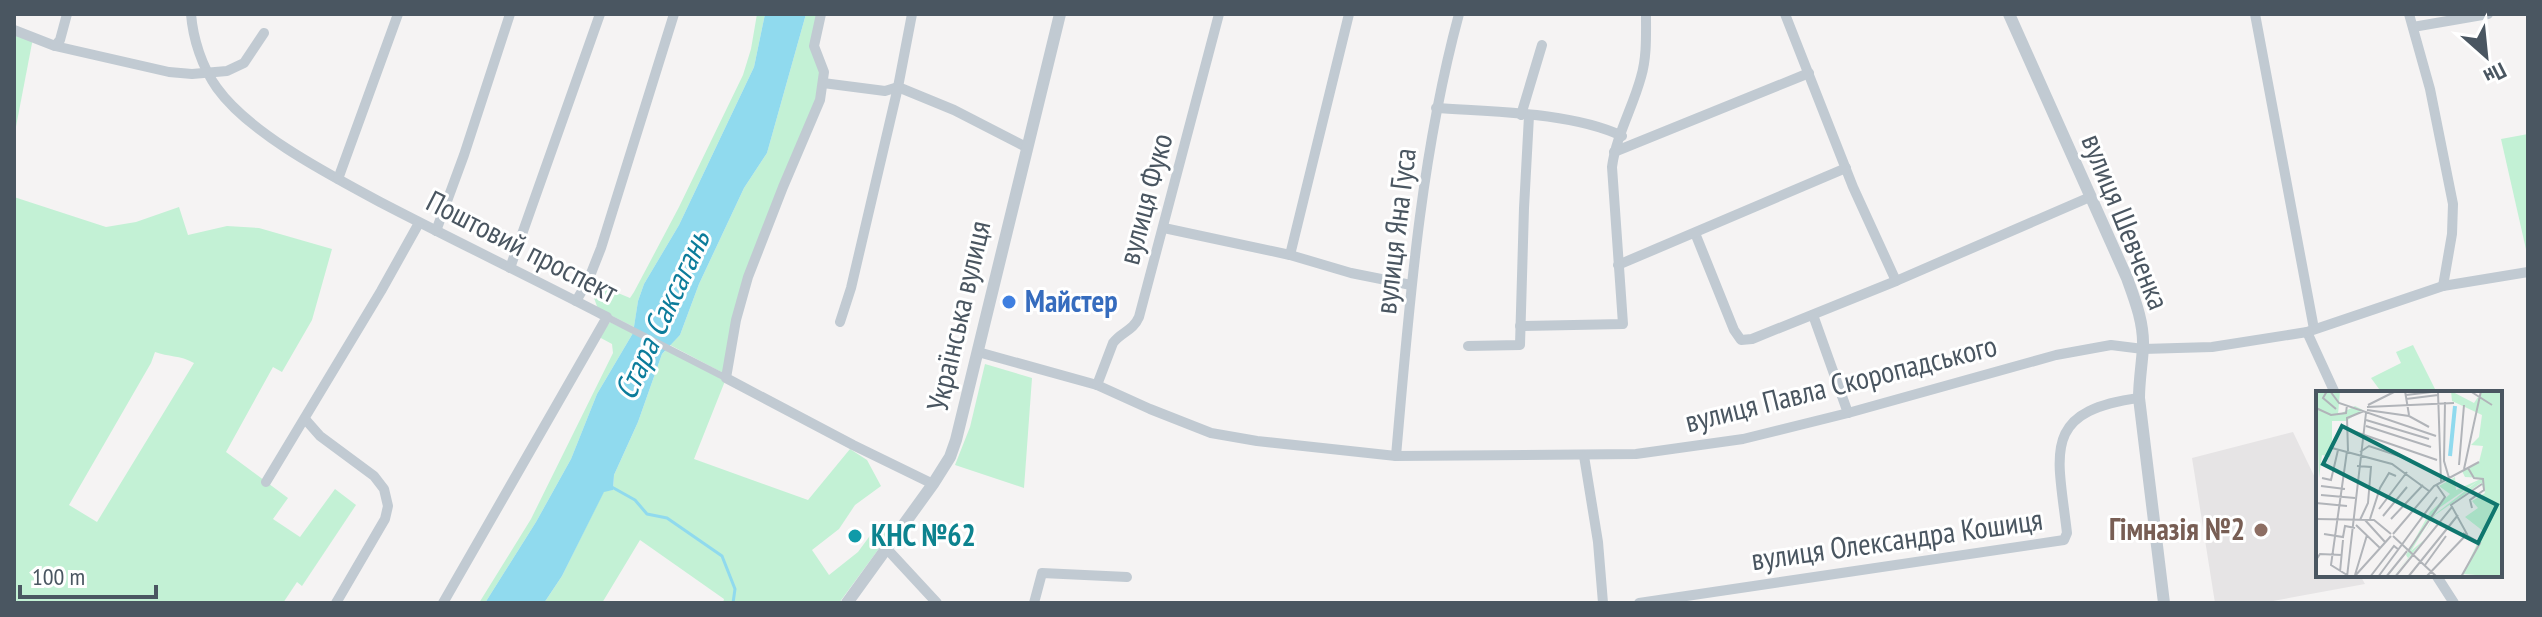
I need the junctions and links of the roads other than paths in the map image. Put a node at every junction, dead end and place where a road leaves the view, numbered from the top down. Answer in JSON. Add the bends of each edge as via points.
{"nodes":[{"id":1,"x":67,"y":14,"type":"edge"},
{"id":2,"x":191,"y":14,"type":"edge"},
{"id":3,"x":398,"y":14,"type":"edge"},
{"id":4,"x":510,"y":14,"type":"edge"},
{"id":5,"x":600,"y":14,"type":"edge"},
{"id":6,"x":674,"y":14,"type":"edge"},
{"id":7,"x":821,"y":14,"type":"edge"},
{"id":8,"x":912,"y":14,"type":"edge"},
{"id":9,"x":1060,"y":14,"type":"edge"},
{"id":10,"x":1219,"y":14,"type":"edge"},
{"id":11,"x":1349,"y":14,"type":"edge"},
{"id":12,"x":1459,"y":14,"type":"edge"},
{"id":13,"x":1646,"y":14,"type":"edge"},
{"id":14,"x":1785,"y":14,"type":"edge"},
{"id":15,"x":2009,"y":14,"type":"edge"},
{"id":16,"x":2255,"y":14,"type":"edge"},
{"id":17,"x":2409,"y":14,"type":"edge"},
{"id":18,"x":2488,"y":14,"type":"edge"},
{"id":19,"x":2413,"y":27,"type":"junction"},
{"id":20,"x":14,"y":30,"type":"edge"},
{"id":21,"x":264,"y":33,"type":"dead end"},
{"id":22,"x":1542,"y":45,"type":"dead end"},
{"id":23,"x":55,"y":46,"type":"junction"},
{"id":24,"x":208,"y":72,"type":"junction"},
{"id":25,"x":1809,"y":73,"type":"junction"},
{"id":26,"x":823,"y":83,"type":"junction"},
{"id":27,"x":898,"y":87,"type":"junction"},
{"id":28,"x":1436,"y":108,"type":"junction"},
{"id":29,"x":1525,"y":115,"type":"junction"},
{"id":30,"x":1622,"y":136,"type":"junction"},
{"id":31,"x":1026,"y":147,"type":"junction"},
{"id":32,"x":1614,"y":152,"type":"junction"},
{"id":33,"x":1846,"y":168,"type":"junction"},
{"id":34,"x":338,"y":179,"type":"junction"},
{"id":35,"x":2090,"y":197,"type":"junction"},
{"id":36,"x":419,"y":223,"type":"junction"},
{"id":37,"x":1164,"y":228,"type":"junction"},
{"id":38,"x":436,"y":231,"type":"junction"},
{"id":39,"x":1695,"y":233,"type":"junction"},
{"id":40,"x":1290,"y":255,"type":"junction"},
{"id":41,"x":1618,"y":265,"type":"junction"},
{"id":42,"x":510,"y":268,"type":"junction"},
{"id":43,"x":2528,"y":272,"type":"edge"},
{"id":44,"x":1896,"y":281,"type":"junction"},
{"id":45,"x":1411,"y":285,"type":"junction"},
{"id":46,"x":2443,"y":286,"type":"junction"},
{"id":47,"x":576,"y":301,"type":"junction"},
{"id":48,"x":1813,"y":315,"type":"junction"},
{"id":49,"x":607,"y":317,"type":"junction"},
{"id":50,"x":840,"y":322,"type":"dead end"},
{"id":51,"x":1520,"y":326,"type":"junction"},
{"id":52,"x":2311,"y":331,"type":"junction"},
{"id":53,"x":1468,"y":346,"type":"dead end"},
{"id":54,"x":2143,"y":349,"type":"junction"},
{"id":55,"x":978,"y":352,"type":"junction"},
{"id":56,"x":726,"y":378,"type":"junction"},
{"id":57,"x":1097,"y":385,"type":"junction"},
{"id":58,"x":2334,"y":391,"type":"edge"},
{"id":59,"x":2139,"y":398,"type":"junction"},
{"id":60,"x":1848,"y":413,"type":"junction"},
{"id":61,"x":305,"y":419,"type":"junction"},
{"id":62,"x":1396,"y":456,"type":"junction"},
{"id":63,"x":1584,"y":456,"type":"junction"},
{"id":64,"x":266,"y":482,"type":"dead end"},
{"id":65,"x":933,"y":484,"type":"junction"},
{"id":66,"x":887,"y":549,"type":"junction"},
{"id":67,"x":1127,"y":577,"type":"dead end"},
{"id":68,"x":2437,"y":577,"type":"edge"},
{"id":69,"x":336,"y":603,"type":"edge"},
{"id":70,"x":443,"y":603,"type":"edge"},
{"id":71,"x":847,"y":603,"type":"edge"},
{"id":72,"x":937,"y":603,"type":"edge"},
{"id":73,"x":1034,"y":603,"type":"edge"},
{"id":74,"x":1603,"y":603,"type":"edge"},
{"id":75,"x":1639,"y":603,"type":"edge"},
{"id":76,"x":2164,"y":603,"type":"edge"},
{"id":77,"x":2454,"y":603,"type":"edge"}],
"edges":[{"from":1,"to":23,"type":"street"},
{"from":2,"to":24,"type":"street","name":"Поштовий проспект"},
{"from":3,"to":34,"type":"street"},
{"from":4,"to":38,"type":"street"},
{"from":5,"to":42,"type":"street"},
{"from":6,"to":47,"type":"street","via":[[601,248]]},
{"from":7,"to":26,"type":"street","via":[[814,46]]},
{"from":8,"to":27,"type":"street"},
{"from":9,"to":31,"type":"street","name":"Українська вулиця"},
{"from":10,"to":37,"type":"street","name":"вулиця Фуко"},
{"from":11,"to":40,"type":"street"},
{"from":12,"to":28,"type":"street","name":"вулиця Яна Гуса"},
{"from":13,"to":30,"type":"street","via":[[1645,58]]},
{"from":14,"to":25,"type":"street"},
{"from":15,"to":35,"type":"street","name":"вулиця Шевченка"},
{"from":16,"to":52,"type":"street"},
{"from":17,"to":19,"type":"street"},
{"from":18,"to":19,"type":"street"},
{"from":19,"to":46,"type":"street","via":[[2453,204]]},
{"from":20,"to":23,"type":"street"},
{"from":21,"to":24,"type":"street","via":[[244,63]]},
{"from":22,"to":29,"type":"street"},
{"from":23,"to":24,"type":"street","via":[[169,72]]},
{"from":24,"to":34,"type":"street","name":"Поштовий проспект","via":[[247,118]]},
{"from":25,"to":32,"type":"street"},
{"from":25,"to":33,"type":"street"},
{"from":26,"to":27,"type":"street","via":[[885,91]]},
{"from":26,"to":56,"type":"street","via":[[810,128],[748,277]]},
{"from":27,"to":31,"type":"street"},
{"from":27,"to":50,"type":"street"},
{"from":28,"to":29,"type":"street"},
{"from":28,"to":45,"type":"street","name":"вулиця Яна Гуса"},
{"from":29,"to":30,"type":"street","via":[[1606,128]]},
{"from":29,"to":51,"type":"street"},
{"from":30,"to":32,"type":"street"},
{"from":31,"to":55,"type":"street","name":"Українська вулиця"},
{"from":32,"to":41,"type":"street"},
{"from":33,"to":39,"type":"street"},
{"from":33,"to":44,"type":"street"},
{"from":34,"to":36,"type":"street","name":"Поштовий проспект"},
{"from":35,"to":44,"type":"street"},
{"from":35,"to":54,"type":"street","name":"вулиця Шевченка","via":[[2133,296]]},
{"from":36,"to":38,"type":"street","name":"Поштовий проспект"},
{"from":36,"to":61,"type":"street"},
{"from":37,"to":40,"type":"street"},
{"from":37,"to":57,"type":"street","name":"вулиця Фуко","via":[[1139,317],[1113,343]]},
{"from":38,"to":42,"type":"street","name":"Поштовий проспект"},
{"from":39,"to":41,"type":"street"},
{"from":39,"to":48,"type":"street","via":[[1741,340]]},
{"from":40,"to":45,"type":"street"},
{"from":41,"to":51,"type":"street","via":[[1623,324]]},
{"from":42,"to":47,"type":"street","name":"Поштовий проспект"},
{"from":43,"to":46,"type":"street","name":"вулиця Павла Скоропадського"},
{"from":44,"to":48,"type":"street"},
{"from":45,"to":62,"type":"street","name":"вулиця Яна Гуса"},
{"from":46,"to":52,"type":"street","name":"вулиця Павла Скоропадського"},
{"from":47,"to":49,"type":"street","name":"Поштовий проспект"},
{"from":48,"to":60,"type":"street"},
{"from":49,"to":56,"type":"street","name":"Поштовий проспект"},
{"from":49,"to":70,"type":"street"},
{"from":51,"to":53,"type":"street","via":[[1520,345]]},
{"from":52,"to":54,"type":"street","name":"вулиця Павла Скоропадського","via":[[2212,347]]},
{"from":52,"to":58,"type":"street"},
{"from":54,"to":59,"type":"street","name":"вулиця Шевченка"},
{"from":54,"to":60,"type":"street","name":"вулиця Павла Скоропадського","via":[[2111,345],[2056,355]]},
{"from":55,"to":57,"type":"street","name":"вулиця Павла Скоропадського"},
{"from":55,"to":65,"type":"street","name":"Українська вулиця","via":[[956,440]]},
{"from":56,"to":65,"type":"street","name":"Поштовий проспект"},
{"from":57,"to":62,"type":"street","name":"вулиця Павла Скоропадського","via":[[1211,433]]},
{"from":59,"to":75,"type":"street","name":"вулиця Олександра Кошиця","via":[[2093,409],[2069,425],[2060,443],[2064,540]]},
{"from":59,"to":76,"type":"street","name":"вулиця Шевченка"},
{"from":60,"to":63,"type":"street","name":"вулиця Павла Скоропадського","via":[[1743,439]]},
{"from":61,"to":64,"type":"street"},
{"from":61,"to":69,"type":"street","via":[[374,476],[388,506]]},
{"from":62,"to":63,"type":"street","name":"вулиця Павла Скоропадського"},
{"from":63,"to":74,"type":"street"},
{"from":65,"to":66,"type":"street","name":"Українська вулиця"},
{"from":66,"to":71,"type":"street","name":"Українська вулиця"},
{"from":66,"to":72,"type":"street"},
{"from":67,"to":73,"type":"street","via":[[1042,573]]},
{"from":68,"to":77,"type":"street"}]}
